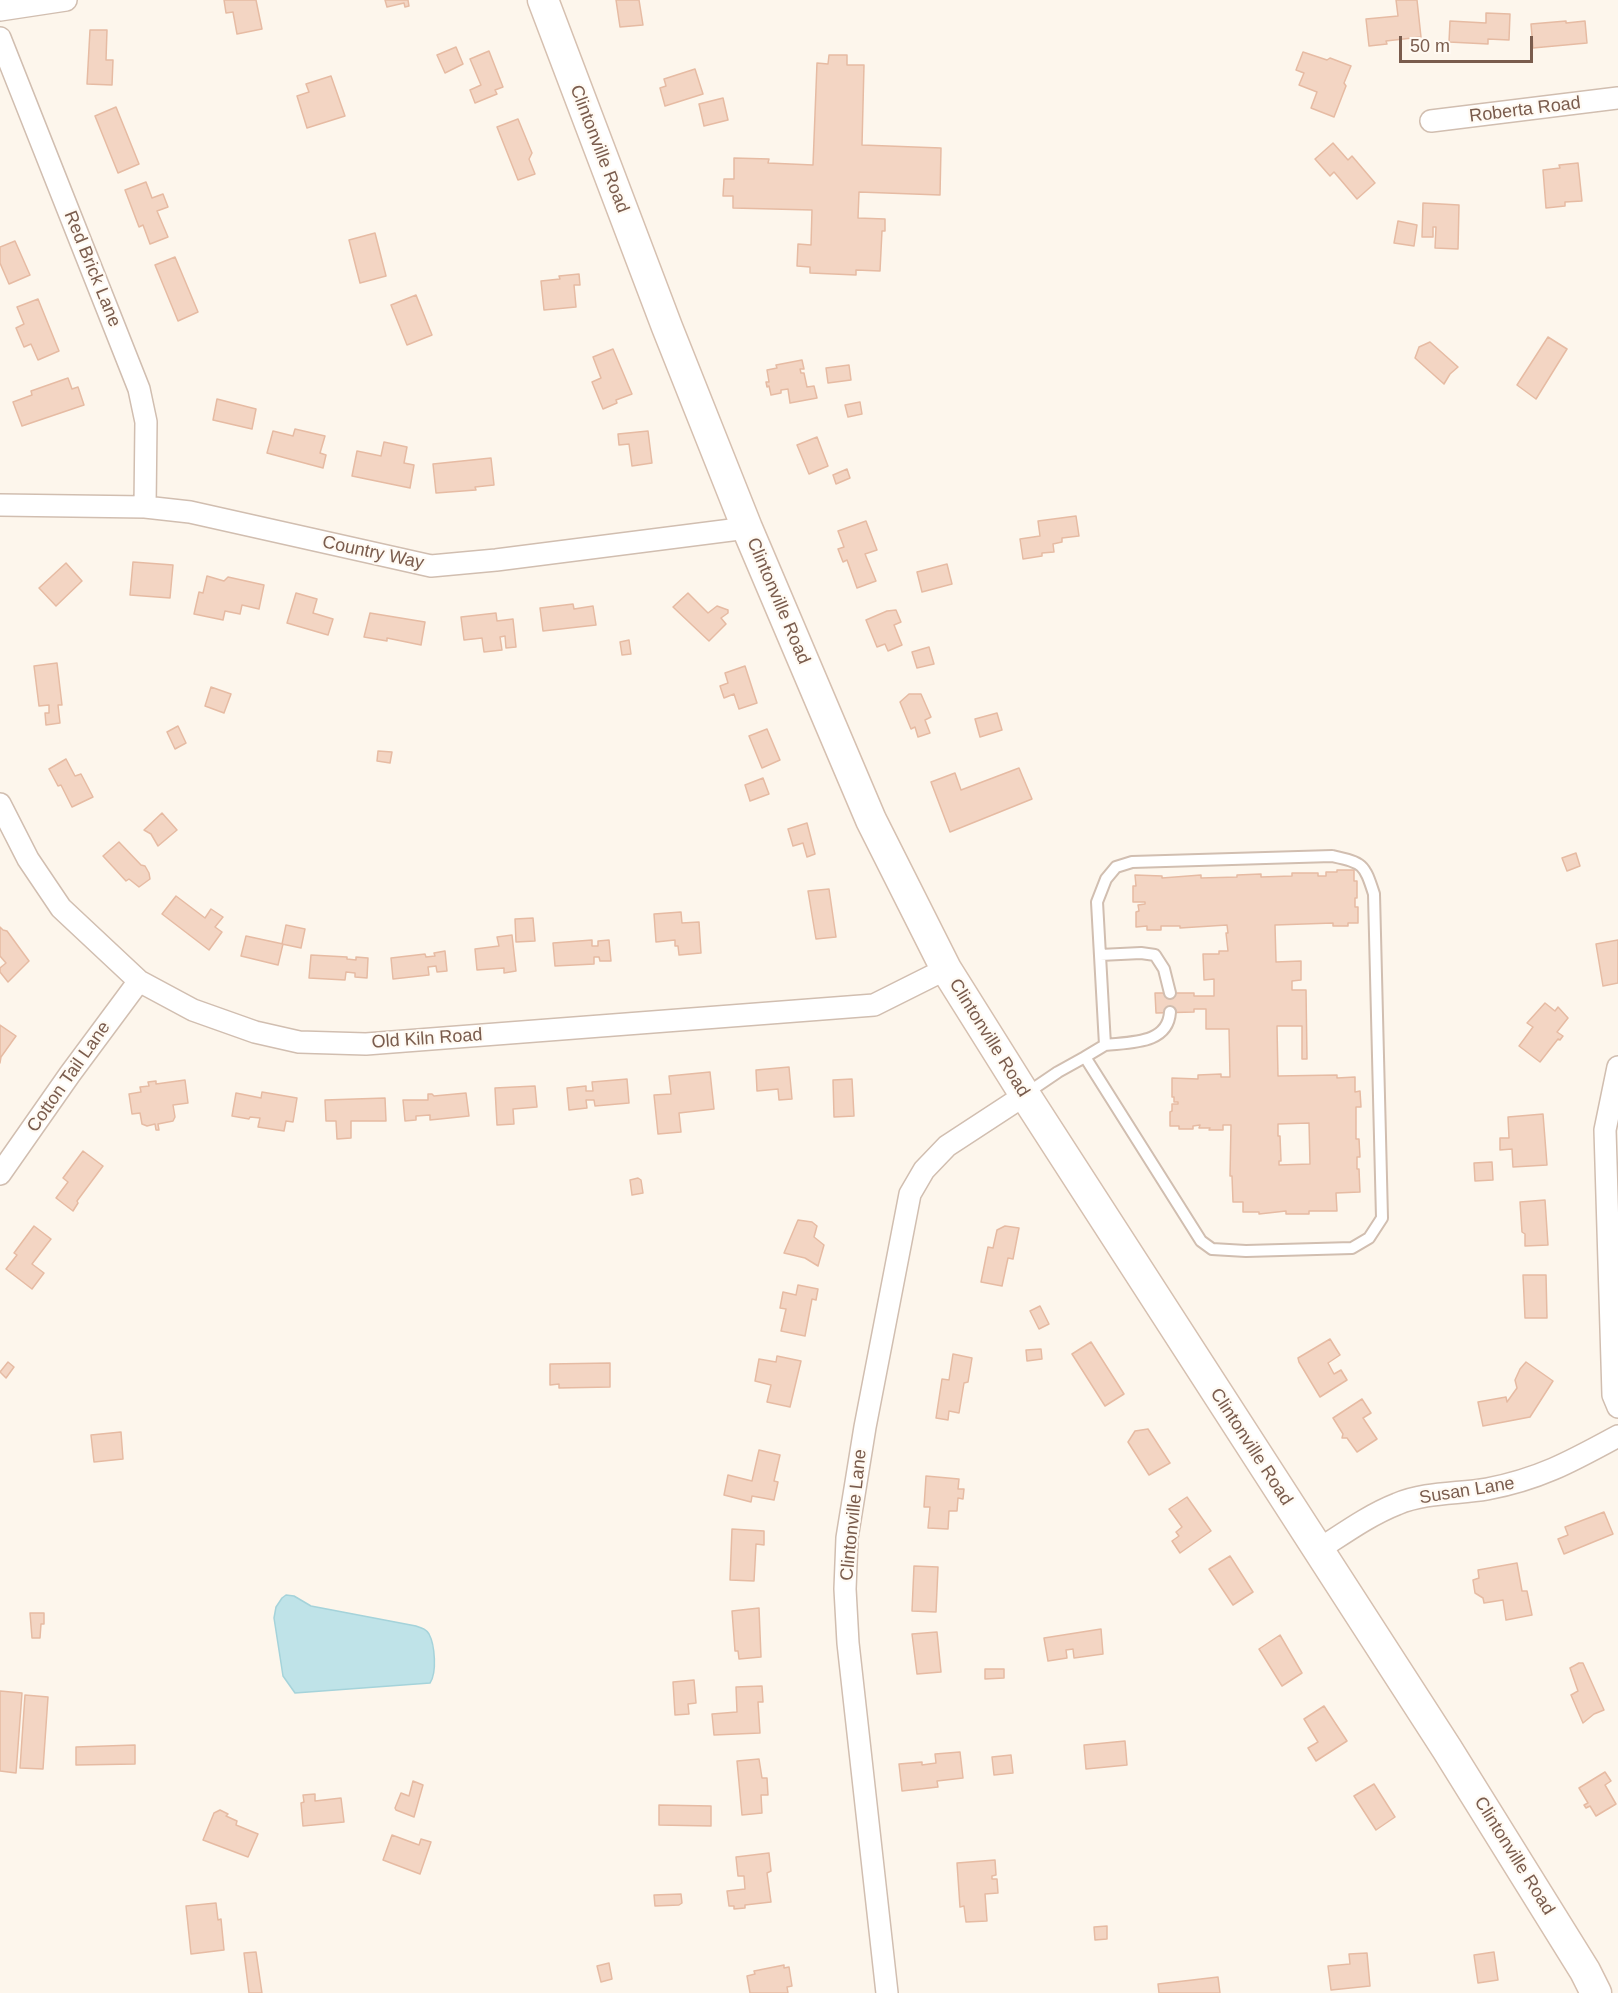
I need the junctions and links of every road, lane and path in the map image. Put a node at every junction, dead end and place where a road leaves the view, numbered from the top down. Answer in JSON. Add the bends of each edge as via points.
{"nodes":[{"id":1,"x":66,"y":0,"type":"edge"},
{"id":2,"x":543,"y":0,"type":"edge"},
{"id":3,"x":0,"y":10,"type":"edge"},
{"id":4,"x":0,"y":38,"type":"edge"},
{"id":5,"x":1618,"y":98,"type":"edge"},
{"id":6,"x":1431,"y":121,"type":"dead end"},
{"id":7,"x":0,"y":505,"type":"edge"},
{"id":8,"x":145,"y":507,"type":"junction"},
{"id":9,"x":747,"y":528,"type":"junction"},
{"id":10,"x":0,"y":804,"type":"edge"},
{"id":11,"x":1100,"y":956,"type":"junction"},
{"id":12,"x":946,"y":969,"type":"junction"},
{"id":13,"x":139,"y":981,"type":"junction"},
{"id":14,"x":1170,"y":993,"type":"dead end"},
{"id":15,"x":1170,"y":1012,"type":"dead end"},
{"id":16,"x":1105,"y":1045,"type":"junction"},
{"id":17,"x":1085,"y":1057,"type":"junction"},
{"id":18,"x":1618,"y":1066,"type":"edge"},
{"id":19,"x":1024,"y":1095,"type":"junction"},
{"id":20,"x":0,"y":1174,"type":"edge"},
{"id":21,"x":1618,"y":1407,"type":"edge"},
{"id":22,"x":1618,"y":1436,"type":"edge"},
{"id":23,"x":1318,"y":1550,"type":"junction"},
{"id":24,"x":886,"y":1993,"type":"edge"},
{"id":25,"x":1596,"y":1993,"type":"edge"}],
"edges":[{"from":1,"to":3,"type":"street"},
{"from":2,"to":9,"type":"main road","name":"Clintonville Road"},
{"from":4,"to":8,"type":"street","name":"Red Brick Lane","via":[[139,389],[146,422]]},
{"from":5,"to":6,"type":"street","name":"Roberta Road"},
{"from":7,"to":8,"type":"street","name":"Country Way"},
{"from":8,"to":9,"type":"street","name":"Country Way","via":[[190,512],[431,566]]},
{"from":9,"to":12,"type":"main road","name":"Clintonville Road","via":[[871,820]]},
{"from":10,"to":13,"type":"street","name":"Old Kiln Road","via":[[28,859],[61,908]]},
{"from":11,"to":14,"type":"lane","via":[[1155,956],[1164,969]]},
{"from":11,"to":16,"type":"lane"},
{"from":11,"to":17,"type":"lane","via":[[1097,902],[1106,879],[1116,867],[1132,862],[1332,856],[1356,862],[1367,871],[1374,894],[1382,1218],[1369,1238],[1352,1248],[1212,1249],[1201,1241]]},
{"from":12,"to":13,"type":"street","name":"Old Kiln Road","via":[[874,1005],[366,1044],[299,1042],[255,1032],[193,1010]]},
{"from":12,"to":19,"type":"main road","name":"Clintonville Road"},
{"from":13,"to":20,"type":"street","name":"Cotton Tail Lane"},
{"from":15,"to":16,"type":"lane","via":[[1169,1024],[1162,1033],[1145,1040]]},
{"from":16,"to":17,"type":"lane"},
{"from":17,"to":19,"type":"lane"},
{"from":18,"to":21,"type":"street","via":[[1605,1130],[1613,1395]]},
{"from":19,"to":23,"type":"main road","name":"Clintonville Road"},
{"from":19,"to":24,"type":"street","name":"Clintonville Lane","via":[[947,1146],[924,1170],[910,1194],[856,1475],[847,1538],[848,1643]]},
{"from":22,"to":23,"type":"street","name":"Susan Lane","via":[[1560,1468],[1523,1481],[1396,1504]]},
{"from":23,"to":25,"type":"main road","name":"Clintonville Road","via":[[1447,1749]]}]}
